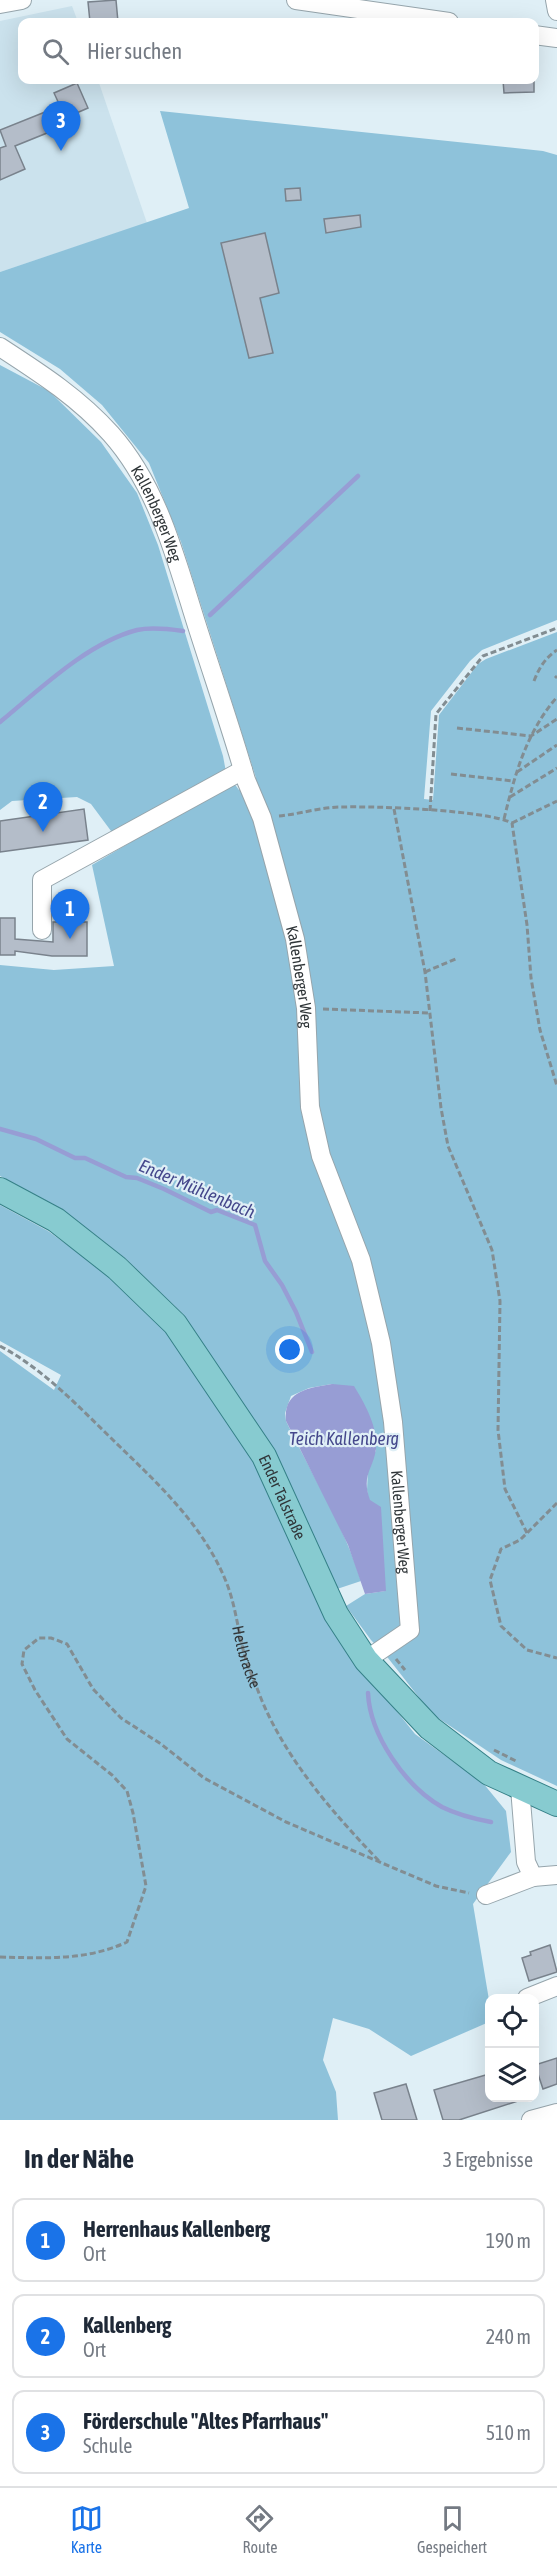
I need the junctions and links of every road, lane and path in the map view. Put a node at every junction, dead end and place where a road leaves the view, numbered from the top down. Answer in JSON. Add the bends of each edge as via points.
{"nodes":[{"id":1,"x":22,"y":0,"type":"edge"},
{"id":2,"x":296,"y":0,"type":"edge"},
{"id":3,"x":555,"y":0,"type":"edge"},
{"id":4,"x":0,"y":4,"type":"edge"},
{"id":5,"x":557,"y":11,"type":"edge"},
{"id":6,"x":421,"y":18,"type":"edge"},
{"id":7,"x":539,"y":36,"type":"edge"},
{"id":8,"x":557,"y":38,"type":"edge"},
{"id":9,"x":0,"y":347,"type":"edge"},
{"id":10,"x":557,"y":628,"type":"edge"},
{"id":11,"x":557,"y":650,"type":"edge"},
{"id":12,"x":534,"y":681,"type":"dead end"},
{"id":13,"x":557,"y":697,"type":"edge"},
{"id":14,"x":557,"y":719,"type":"edge"},
{"id":15,"x":457,"y":728,"type":"dead end"},
{"id":16,"x":531,"y":736,"type":"junction"},
{"id":17,"x":557,"y":745,"type":"edge"},
{"id":18,"x":557,"y":768,"type":"edge"},
{"id":19,"x":243,"y":770,"type":"junction"},
{"id":20,"x":516,"y":772,"type":"junction"},
{"id":21,"x":451,"y":774,"type":"dead end"},
{"id":22,"x":513,"y":781,"type":"junction"},
{"id":23,"x":509,"y":797,"type":"junction"},
{"id":24,"x":557,"y":801,"type":"edge"},
{"id":25,"x":394,"y":809,"type":"junction"},
{"id":26,"x":430,"y":811,"type":"junction"},
{"id":27,"x":262,"y":818,"type":"junction"},
{"id":28,"x":504,"y":819,"type":"junction"},
{"id":29,"x":512,"y":823,"type":"junction"},
{"id":30,"x":42,"y":930,"type":"dead end"},
{"id":31,"x":458,"y":957,"type":"dead end"},
{"id":32,"x":425,"y":972,"type":"junction"},
{"id":33,"x":306,"y":1008,"type":"junction"},
{"id":34,"x":429,"y":1013,"type":"junction"},
{"id":35,"x":557,"y":1086,"type":"edge"},
{"id":36,"x":0,"y":1190,"type":"edge"},
{"id":37,"x":0,"y":1346,"type":"edge"},
{"id":38,"x":556,"y":1506,"type":"edge"},
{"id":39,"x":527,"y":1533,"type":"junction"},
{"id":40,"x":387,"y":1646,"type":"junction"},
{"id":41,"x":557,"y":1658,"type":"edge"},
{"id":42,"x":366,"y":1660,"type":"junction"},
{"id":43,"x":406,"y":1672,"type":"dead end"},
{"id":44,"x":490,"y":1747,"type":"dead end"},
{"id":45,"x":524,"y":1777,"type":"junction"},
{"id":46,"x":557,"y":1804,"type":"edge"},
{"id":47,"x":382,"y":1863,"type":"junction"},
{"id":48,"x":557,"y":1875,"type":"edge"},
{"id":49,"x":533,"y":1877,"type":"junction"},
{"id":50,"x":486,"y":1895,"type":"joint"},
{"id":51,"x":0,"y":1957,"type":"edge"},
{"id":52,"x":557,"y":1986,"type":"edge"},
{"id":53,"x":537,"y":1994,"type":"edge"},
{"id":54,"x":557,"y":2113,"type":"edge"},
{"id":55,"x":531,"y":2120,"type":"edge"}],
"edges":[{"from":1,"to":4,"type":"street"},
{"from":2,"to":6,"type":"street"},
{"from":3,"to":5,"type":"street"},
{"from":7,"to":8,"type":"street"},
{"from":9,"to":19,"type":"street","name":"Kallenberger Weg","via":[[55,382],[88,410],[112,435],[146,485],[170,542]]},
{"from":10,"to":26,"type":"path","via":[[483,656],[436,714]]},
{"from":11,"to":12,"type":"path","via":[[538,669]]},
{"from":13,"to":16,"type":"path","via":[[542,714]]},
{"from":14,"to":16,"type":"path"},
{"from":15,"to":16,"type":"path"},
{"from":16,"to":20,"type":"path"},
{"from":17,"to":20,"type":"path"},
{"from":18,"to":23,"type":"path"},
{"from":19,"to":27,"type":"street","name":"Kallenberger Weg"},
{"from":19,"to":30,"type":"street","via":[[42,880]]},
{"from":20,"to":22,"type":"path"},
{"from":21,"to":22,"type":"path"},
{"from":22,"to":23,"type":"path"},
{"from":23,"to":28,"type":"path"},
{"from":24,"to":29,"type":"path"},
{"from":25,"to":26,"type":"path"},
{"from":25,"to":27,"type":"path","via":[[341,807]]},
{"from":25,"to":32,"type":"path"},
{"from":26,"to":28,"type":"path"},
{"from":27,"to":33,"type":"street","name":"Kallenberger Weg","via":[[294,939]]},
{"from":28,"to":29,"type":"path"},
{"from":29,"to":35,"type":"path","via":[[531,978],[540,1030]]},
{"from":31,"to":32,"type":"path"},
{"from":32,"to":34,"type":"path"},
{"from":33,"to":34,"type":"path"},
{"from":33,"to":40,"type":"street","name":"Kallenberger Weg","via":[[310,1107],[321,1156],[361,1260],[381,1343],[393,1422],[410,1630]]},
{"from":34,"to":39,"type":"path","via":[[448,1146],[492,1250],[500,1301],[498,1430],[505,1489]]},
{"from":36,"to":42,"type":"main road","name":"Ender Talstraße","via":[[56,1220],[117,1268],[175,1324],[264,1456],[336,1614]]},
{"from":37,"to":47,"type":"path","name":"Hellbracke","via":[[58,1386],[179,1505],[225,1579],[242,1646],[277,1734],[340,1818]]},
{"from":38,"to":39,"type":"path"},
{"from":39,"to":41,"type":"path","via":[[501,1549],[490,1580],[501,1626],[527,1650]]},
{"from":40,"to":42,"type":"street","name":"Kallenberger Weg"},
{"from":40,"to":43,"type":"path"},
{"from":42,"to":45,"type":"main road","name":"Ender Talstraße","via":[[430,1728],[489,1773]]},
{"from":44,"to":45,"type":"path"},
{"from":45,"to":46,"type":"main road","name":"Ender Talstraße"},
{"from":45,"to":49,"type":"street","via":[[525,1862]]},
{"from":47,"to":50,"type":"path","name":"Hellbracke","via":[[436,1886]]},
{"from":47,"to":51,"type":"path","via":[[286,1822],[204,1778],[121,1718],[93,1689],[67,1644],[39,1638],[24,1650],[22,1664],[67,1739],[127,1791],[146,1886],[127,1942],[71,1958]]},
{"from":48,"to":49,"type":"street"},
{"from":49,"to":50,"type":"street"},
{"from":52,"to":53,"type":"street"},
{"from":54,"to":55,"type":"street"}]}
